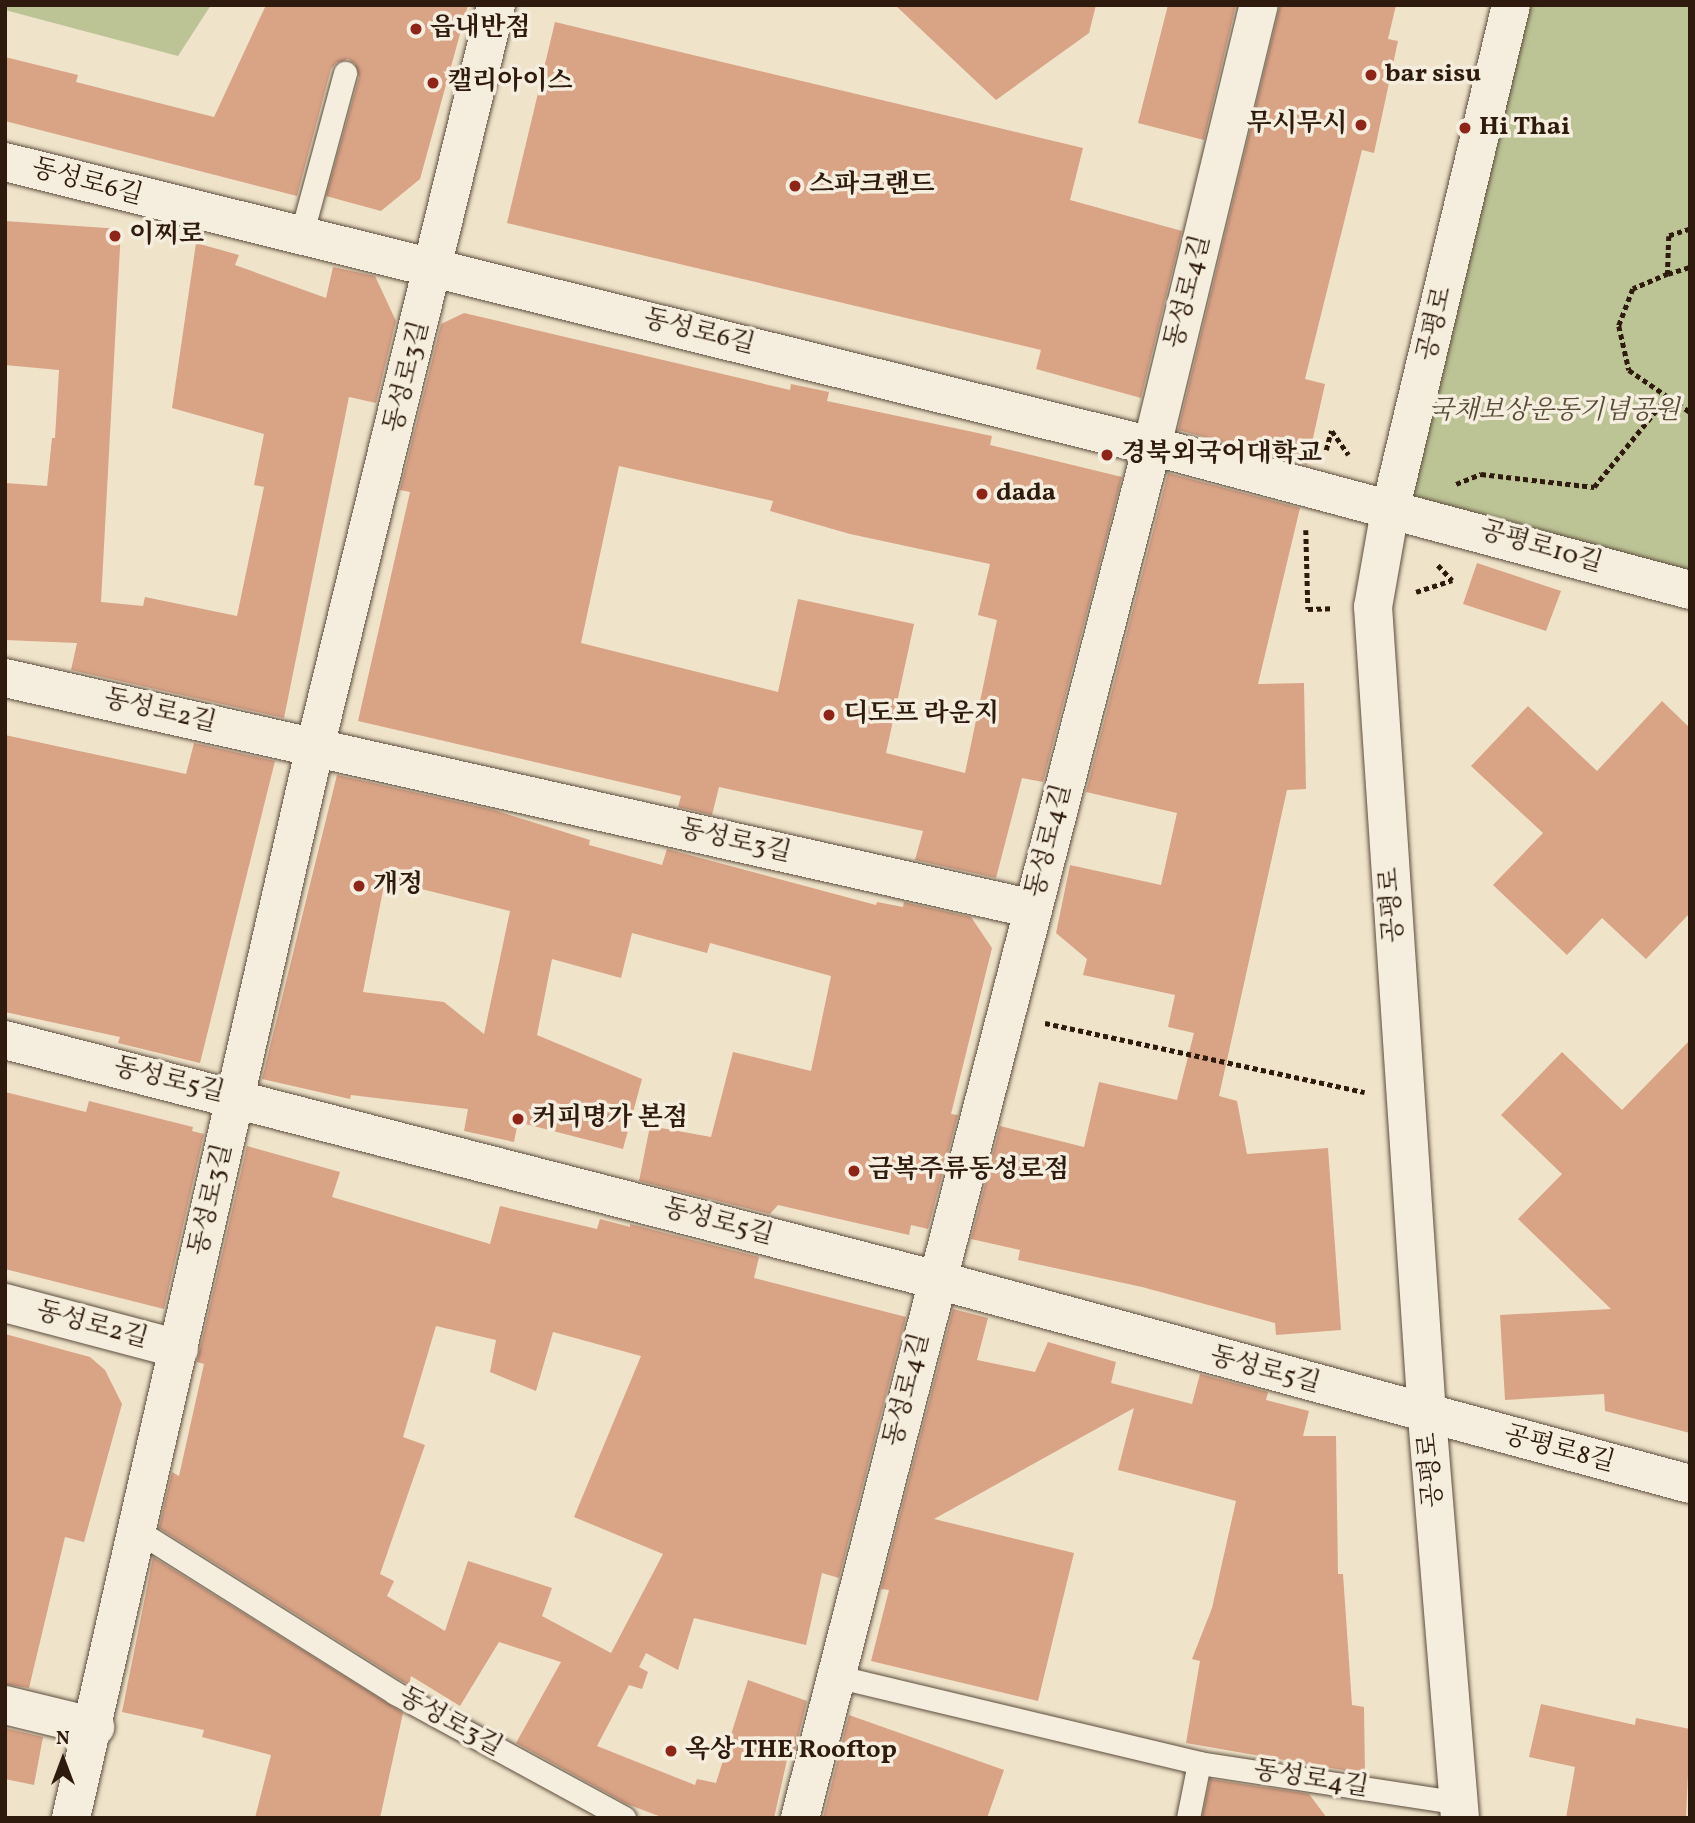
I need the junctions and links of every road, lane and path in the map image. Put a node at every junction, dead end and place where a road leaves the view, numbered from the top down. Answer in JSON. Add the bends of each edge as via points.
{"nodes":[{"id":1,"x":496,"y":5,"type":"edge"},
{"id":2,"x":1259,"y":5,"type":"edge"},
{"id":3,"x":1511,"y":5,"type":"edge"},
{"id":4,"x":345,"y":73,"type":"dead end"},
{"id":5,"x":5,"y":162,"type":"edge"},
{"id":6,"x":1690,"y":229,"type":"edge"},
{"id":7,"x":301,"y":236,"type":"junction"},
{"id":8,"x":1690,"y":267,"type":"edge"},
{"id":9,"x":435,"y":268,"type":"junction"},
{"id":10,"x":1668,"y":274,"type":"junction"},
{"id":11,"x":1665,"y":398,"type":"junction"},
{"id":12,"x":1690,"y":412,"type":"edge"},
{"id":13,"x":1152,"y":446,"type":"junction"},
{"id":14,"x":1481,"y":474,"type":"dead end"},
{"id":15,"x":1390,"y":512,"type":"junction"},
{"id":16,"x":1690,"y":590,"type":"edge"},
{"id":17,"x":5,"y":678,"type":"edge"},
{"id":18,"x":315,"y":747,"type":"junction"},
{"id":19,"x":1033,"y":909,"type":"junction"},
{"id":20,"x":1005,"y":1015,"type":"junction"},
{"id":21,"x":5,"y":1040,"type":"edge"},
{"id":22,"x":234,"y":1098,"type":"junction"},
{"id":23,"x":1406,"y":1101,"type":"junction"},
{"id":24,"x":936,"y":1280,"type":"junction"},
{"id":25,"x":5,"y":1303,"type":"edge"},
{"id":26,"x":179,"y":1349,"type":"junction"},
{"id":27,"x":1427,"y":1415,"type":"junction"},
{"id":28,"x":1690,"y":1484,"type":"edge"},
{"id":29,"x":138,"y":1531,"type":"junction"},
{"id":30,"x":835,"y":1676,"type":"junction"},
{"id":31,"x":5,"y":1704,"type":"edge"},
{"id":32,"x":95,"y":1727,"type":"junction"},
{"id":33,"x":1199,"y":1763,"type":"junction"},
{"id":34,"x":1460,"y":1810,"type":"edge"},
{"id":35,"x":71,"y":1818,"type":"edge"},
{"id":36,"x":624,"y":1818,"type":"edge"},
{"id":37,"x":800,"y":1818,"type":"edge"},
{"id":38,"x":1188,"y":1818,"type":"edge"}],
"edges":[{"from":1,"to":9,"type":"street","name":"동성로3길"},
{"from":2,"to":13,"type":"street","name":"동성로4길"},
{"from":3,"to":15,"type":"street","name":"공평로"},
{"from":4,"to":7,"type":"lane"},
{"from":5,"to":7,"type":"street","name":"동성로6길"},
{"from":6,"to":10,"type":"path","via":[[1669,236]]},
{"from":7,"to":9,"type":"street","name":"동성로6길"},
{"from":8,"to":10,"type":"path"},
{"from":9,"to":13,"type":"street","name":"동성로6길"},
{"from":9,"to":18,"type":"street","name":"동성로3길"},
{"from":10,"to":11,"type":"path","via":[[1633,289],[1619,326],[1629,370]]},
{"from":11,"to":12,"type":"path"},
{"from":11,"to":14,"type":"path","via":[[1594,486]]},
{"from":13,"to":15,"type":"street","name":"동성로6길"},
{"from":13,"to":19,"type":"street","name":"동성로4길"},
{"from":15,"to":16,"type":"street","name":"공평로10길","via":[[1470,528]]},
{"from":15,"to":23,"type":"street","name":"공평로","via":[[1373,607]]},
{"from":17,"to":18,"type":"street","name":"동성로2길"},
{"from":18,"to":19,"type":"street","name":"동성로3길"},
{"from":18,"to":22,"type":"street","name":"동성로3길"},
{"from":19,"to":20,"type":"street","name":"동성로4길"},
{"from":20,"to":23,"type":"path"},
{"from":20,"to":24,"type":"street","name":"동성로4길"},
{"from":21,"to":22,"type":"street","name":"동성로5길"},
{"from":22,"to":24,"type":"street","name":"동성로5길"},
{"from":22,"to":26,"type":"street","name":"동성로3길"},
{"from":23,"to":27,"type":"street","name":"공평로"},
{"from":24,"to":27,"type":"street","name":"동성로5길"},
{"from":24,"to":30,"type":"street","name":"동성로4길"},
{"from":25,"to":26,"type":"street","name":"동성로2길"},
{"from":26,"to":29,"type":"street","name":"동성로3길"},
{"from":27,"to":28,"type":"street","name":"공평로8길"},
{"from":27,"to":34,"type":"street","name":"공평로"},
{"from":29,"to":32,"type":"street","name":"동성로3길"},
{"from":29,"to":36,"type":"lane","name":"동성로3길","via":[[395,1693]]},
{"from":30,"to":33,"type":"lane","name":"동성로4길"},
{"from":30,"to":37,"type":"street","name":"동성로4길"},
{"from":31,"to":32,"type":"street"},
{"from":32,"to":35,"type":"street","name":"동성로3길"},
{"from":33,"to":34,"type":"lane","name":"동성로4길"},
{"from":33,"to":38,"type":"lane"}]}
